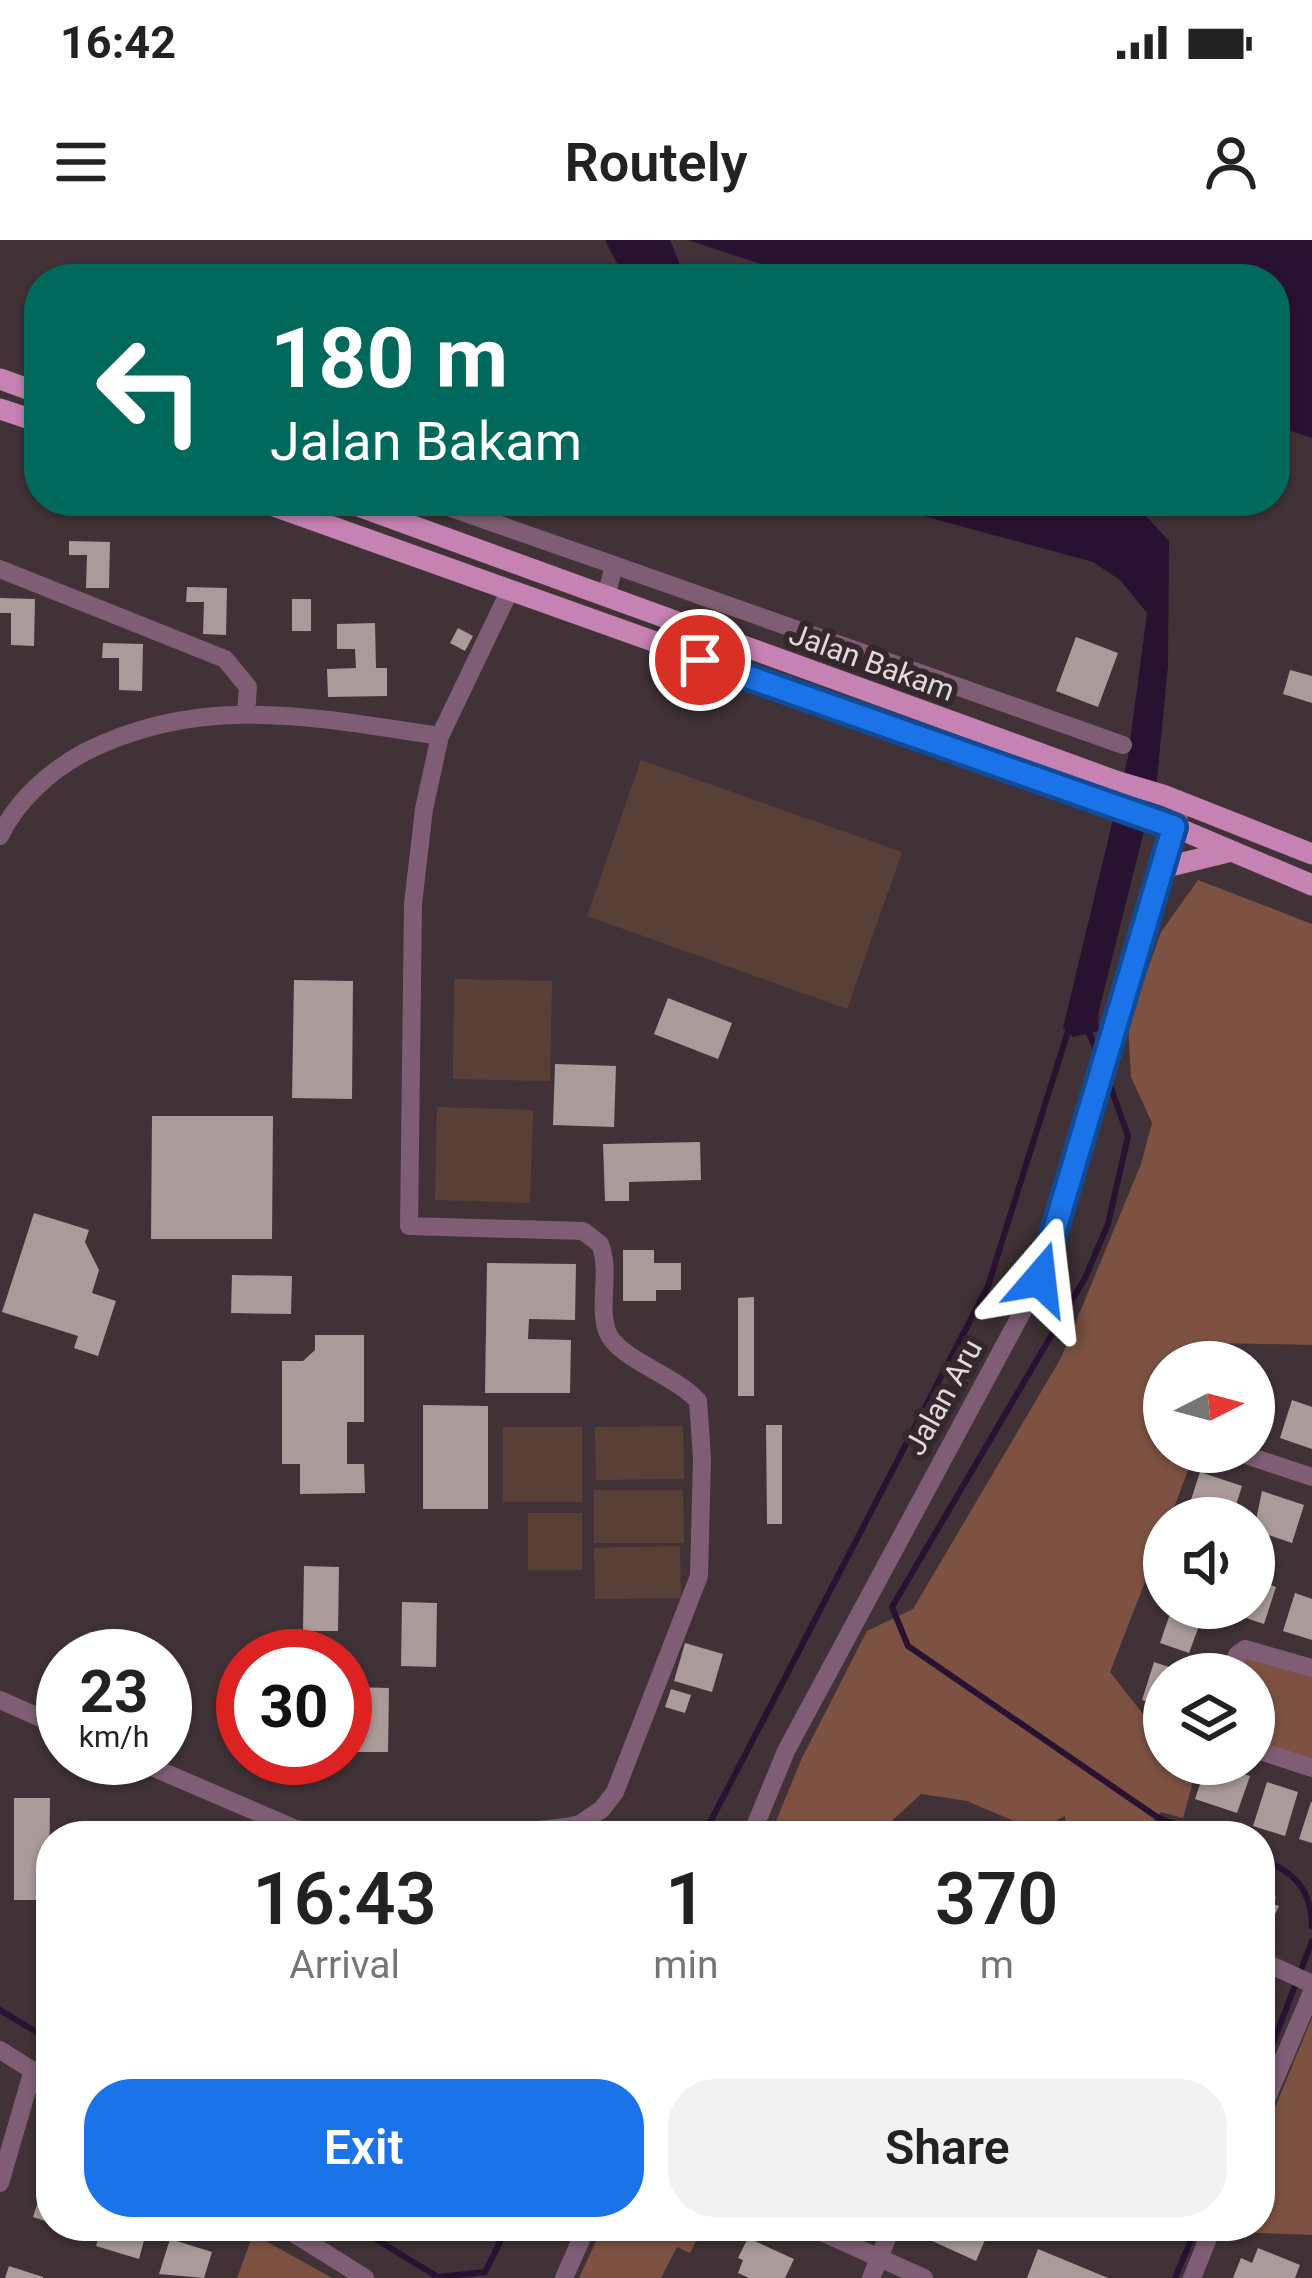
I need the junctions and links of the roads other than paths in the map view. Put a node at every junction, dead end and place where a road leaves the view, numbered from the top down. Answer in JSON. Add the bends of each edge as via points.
{"nodes":[{"id":1,"x":302,"y":516,"type":"edge"},
{"id":2,"x":385,"y":516,"type":"edge"},
{"id":3,"x":472,"y":516,"type":"edge"},
{"id":4,"x":491,"y":523,"type":"junction"},
{"id":5,"x":482,"y":551,"type":"junction"},
{"id":6,"x":614,"y":565,"type":"junction"},
{"id":7,"x":0,"y":569,"type":"edge"},
{"id":8,"x":571,"y":584,"type":"junction"},
{"id":9,"x":510,"y":590,"type":"junction"},
{"id":10,"x":606,"y":597,"type":"junction"},
{"id":11,"x":246,"y":713,"type":"junction"},
{"id":12,"x":440,"y":736,"type":"junction"},
{"id":13,"x":1123,"y":745,"type":"dead end"},
{"id":14,"x":1173,"y":799,"type":"junction"},
{"id":15,"x":1170,"y":825,"type":"junction"},
{"id":16,"x":0,"y":836,"type":"edge"},
{"id":17,"x":1228,"y":851,"type":"junction"},
{"id":18,"x":1312,"y":854,"type":"edge"},
{"id":19,"x":1162,"y":868,"type":"junction"},
{"id":20,"x":1312,"y":885,"type":"edge"},
{"id":21,"x":1275,"y":1465,"type":"edge"},
{"id":22,"x":1312,"y":1477,"type":"edge"},
{"id":23,"x":1275,"y":1658,"type":"edge"},
{"id":24,"x":1312,"y":1668,"type":"edge"},
{"id":25,"x":0,"y":1700,"type":"edge"},
{"id":26,"x":36,"y":1716,"type":"edge"},
{"id":27,"x":1275,"y":1756,"type":"edge"},
{"id":28,"x":1312,"y":1768,"type":"edge"},
{"id":29,"x":192,"y":1784,"type":"edge"},
{"id":30,"x":277,"y":1821,"type":"edge"},
{"id":31,"x":584,"y":1821,"type":"edge"},
{"id":32,"x":757,"y":1821,"type":"edge"},
{"id":33,"x":1275,"y":1968,"type":"edge"},
{"id":34,"x":1305,"y":1983,"type":"edge"},
{"id":35,"x":0,"y":2050,"type":"edge"},
{"id":36,"x":33,"y":2070,"type":"junction"},
{"id":37,"x":1275,"y":2070,"type":"edge"},
{"id":38,"x":36,"y":2072,"type":"edge"},
{"id":39,"x":0,"y":2183,"type":"edge"},
{"id":40,"x":306,"y":2241,"type":"edge"},
{"id":41,"x":580,"y":2241,"type":"edge"},
{"id":42,"x":841,"y":2241,"type":"edge"},
{"id":43,"x":886,"y":2241,"type":"edge"},
{"id":44,"x":1207,"y":2241,"type":"edge"},
{"id":45,"x":879,"y":2258,"type":"junction"},
{"id":46,"x":365,"y":2278,"type":"edge"},
{"id":47,"x":564,"y":2278,"type":"edge"},
{"id":48,"x":872,"y":2278,"type":"edge"},
{"id":49,"x":924,"y":2278,"type":"edge"},
{"id":50,"x":1192,"y":2278,"type":"edge"}],
"edges":[{"from":1,"to":9,"type":"main road","name":"Jalan Bakam"},
{"from":2,"to":5,"type":"main road","name":"Jalan Bakam"},
{"from":3,"to":4,"type":"street"},
{"from":4,"to":5,"type":"street"},
{"from":4,"to":6,"type":"street"},
{"from":5,"to":8,"type":"main road","name":"Jalan Bakam"},
{"from":6,"to":10,"type":"street"},
{"from":6,"to":13,"type":"street"},
{"from":7,"to":11,"type":"street","via":[[226,658],[248,686]]},
{"from":8,"to":9,"type":"main road"},
{"from":8,"to":10,"type":"main road","name":"Jalan Bakam"},
{"from":9,"to":12,"type":"street"},
{"from":9,"to":15,"type":"main road","name":"Jalan Bakam"},
{"from":10,"to":14,"type":"main road","name":"Jalan Bakam"},
{"from":11,"to":12,"type":"street"},
{"from":11,"to":16,"type":"street","via":[[117,736],[32,791]]},
{"from":12,"to":31,"type":"street","via":[[413,904],[409,1226],[583,1231],[601,1244],[609,1336],[698,1401],[701,1547],[691,1604],[615,1792]]},
{"from":14,"to":15,"type":"street","name":"Jalan Aru"},
{"from":14,"to":18,"type":"main road","name":"Jalan Bakam"},
{"from":15,"to":17,"type":"main road","name":"Jalan Bakam"},
{"from":15,"to":19,"type":"street","name":"Jalan Aru"},
{"from":17,"to":19,"type":"main road"},
{"from":17,"to":20,"type":"main road","name":"Jalan Bakam"},
{"from":19,"to":32,"type":"street","name":"Jalan Aru","via":[[1040,1279],[786,1751]]},
{"from":21,"to":22,"type":"street"},
{"from":23,"to":24,"type":"street"},
{"from":25,"to":26,"type":"street"},
{"from":27,"to":28,"type":"street"},
{"from":29,"to":30,"type":"street"},
{"from":33,"to":34,"type":"street"},
{"from":34,"to":37,"type":"street"},
{"from":35,"to":36,"type":"street"},
{"from":36,"to":38,"type":"street"},
{"from":36,"to":39,"type":"street"},
{"from":40,"to":46,"type":"street"},
{"from":41,"to":47,"type":"street"},
{"from":42,"to":45,"type":"street"},
{"from":43,"to":45,"type":"street"},
{"from":44,"to":50,"type":"street"},
{"from":45,"to":48,"type":"street"},
{"from":45,"to":49,"type":"street"}]}
